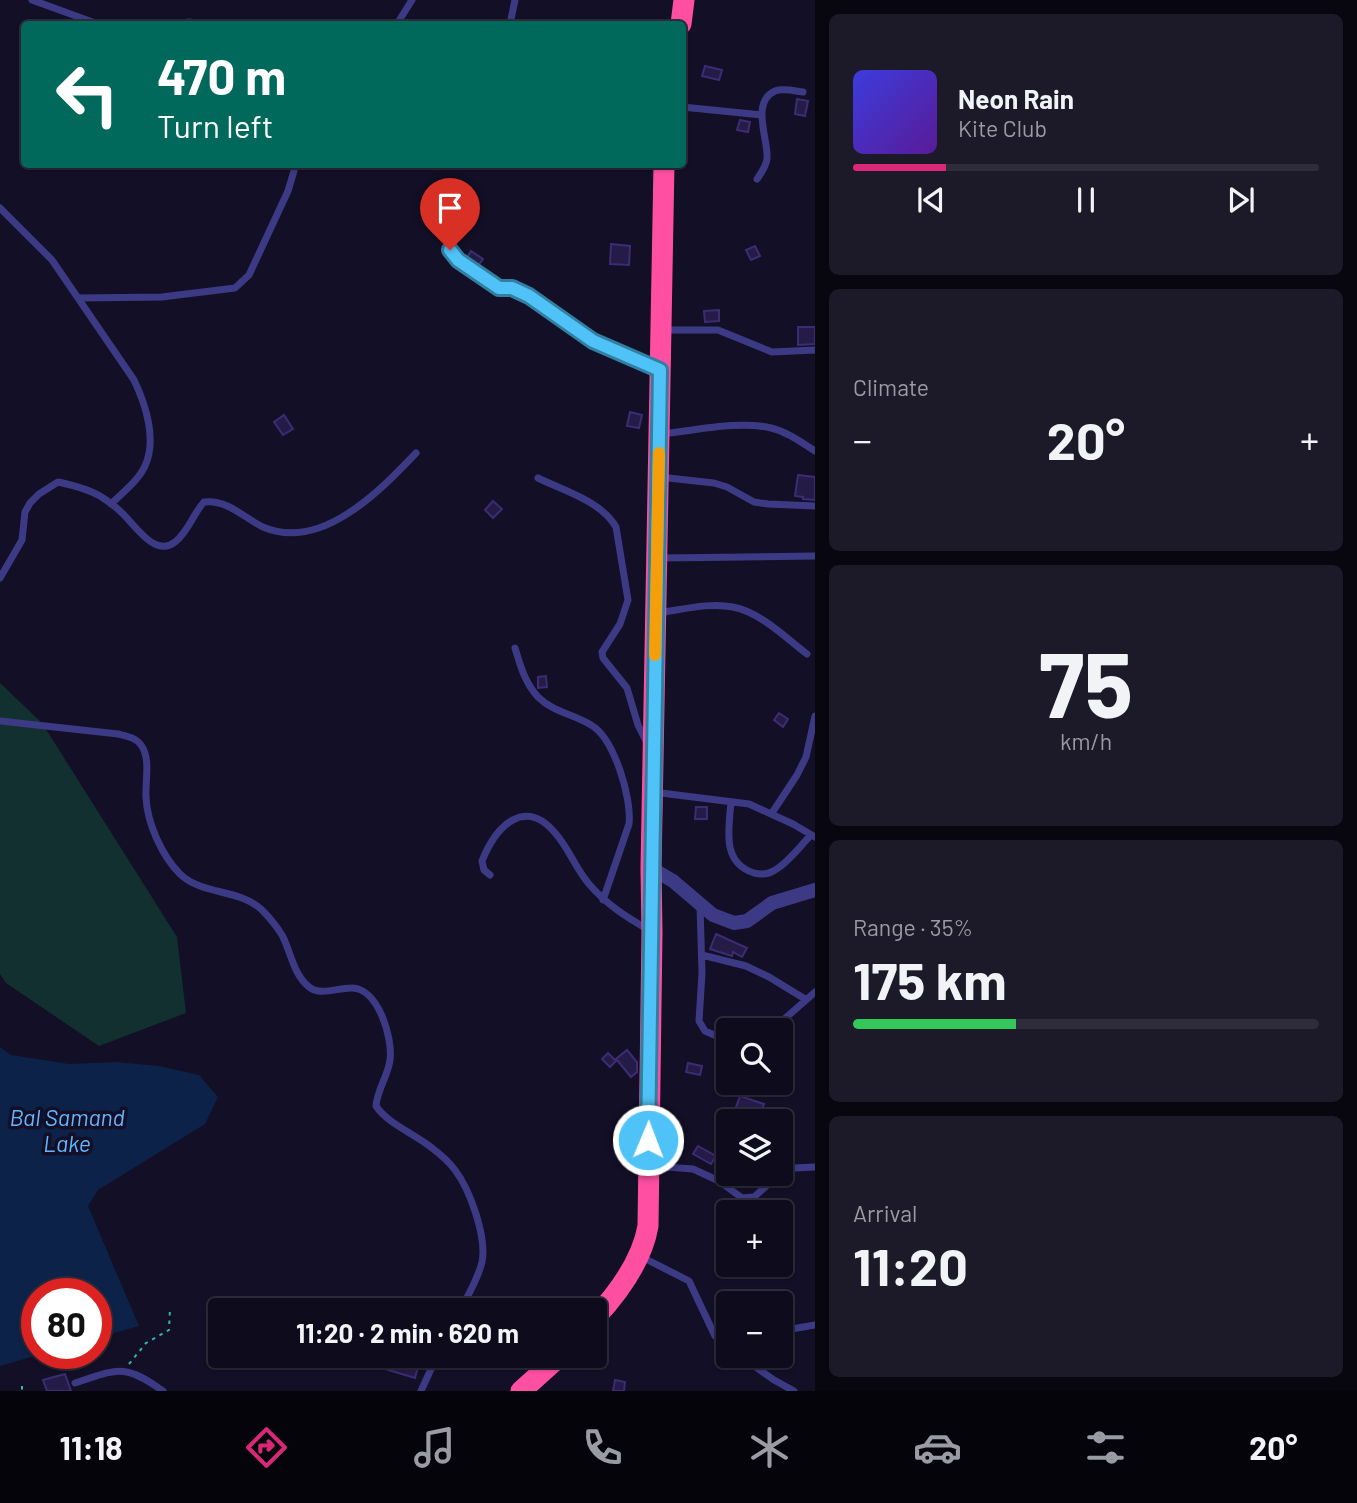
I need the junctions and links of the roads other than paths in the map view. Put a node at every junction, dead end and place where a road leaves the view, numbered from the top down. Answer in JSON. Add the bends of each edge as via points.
{"nodes":[{"id":1,"x":32,"y":0,"type":"edge"},
{"id":2,"x":412,"y":0,"type":"edge"},
{"id":3,"x":515,"y":0,"type":"edge"},
{"id":4,"x":684,"y":0,"type":"edge"},
{"id":5,"x":90,"y":21,"type":"edge"},
{"id":6,"x":399,"y":21,"type":"edge"},
{"id":7,"x":511,"y":21,"type":"edge"},
{"id":8,"x":681,"y":21,"type":"edge"},
{"id":9,"x":803,"y":92,"type":"dead end"},
{"id":10,"x":686,"y":107,"type":"edge"},
{"id":11,"x":762,"y":115,"type":"junction"},
{"id":12,"x":295,"y":168,"type":"edge"},
{"id":13,"x":664,"y":168,"type":"edge"},
{"id":14,"x":757,"y":179,"type":"dead end"},
{"id":15,"x":0,"y":208,"type":"edge"},
{"id":16,"x":450,"y":234,"type":"dead end"},
{"id":17,"x":79,"y":298,"type":"junction"},
{"id":18,"x":661,"y":330,"type":"junction"},
{"id":19,"x":814,"y":350,"type":"edge"},
{"id":20,"x":660,"y":370,"type":"junction"},
{"id":21,"x":659,"y":434,"type":"junction"},
{"id":22,"x":814,"y":451,"type":"edge"},
{"id":23,"x":416,"y":453,"type":"dead end"},
{"id":24,"x":658,"y":477,"type":"junction"},
{"id":25,"x":538,"y":478,"type":"dead end"},
{"id":26,"x":111,"y":504,"type":"junction"},
{"id":27,"x":814,"y":506,"type":"edge"},
{"id":28,"x":814,"y":556,"type":"edge"},
{"id":29,"x":657,"y":558,"type":"junction"},
{"id":30,"x":0,"y":578,"type":"edge"},
{"id":31,"x":656,"y":613,"type":"junction"},
{"id":32,"x":515,"y":648,"type":"dead end"},
{"id":33,"x":807,"y":654,"type":"dead end"},
{"id":34,"x":814,"y":716,"type":"edge"},
{"id":35,"x":0,"y":722,"type":"edge"},
{"id":36,"x":654,"y":754,"type":"junction"},
{"id":37,"x":653,"y":792,"type":"junction"},
{"id":38,"x":731,"y":802,"type":"junction"},
{"id":39,"x":772,"y":813,"type":"junction"},
{"id":40,"x":813,"y":836,"type":"edge"},
{"id":41,"x":651,"y":868,"type":"junction"},
{"id":42,"x":490,"y":875,"type":"dead end"},
{"id":43,"x":814,"y":890,"type":"edge"},
{"id":44,"x":604,"y":900,"type":"junction"},
{"id":45,"x":700,"y":905,"type":"junction"},
{"id":46,"x":652,"y":932,"type":"junction"},
{"id":47,"x":702,"y":956,"type":"junction"},
{"id":48,"x":814,"y":992,"type":"edge"},
{"id":49,"x":805,"y":999,"type":"junction"},
{"id":50,"x":785,"y":1018,"type":"edge"},
{"id":51,"x":716,"y":1038,"type":"edge"},
{"id":52,"x":648,"y":1166,"type":"junction"},
{"id":53,"x":814,"y":1167,"type":"edge"},
{"id":54,"x":640,"y":1255,"type":"junction"},
{"id":55,"x":466,"y":1298,"type":"edge"},
{"id":56,"x":607,"y":1304,"type":"edge"},
{"id":57,"x":814,"y":1325,"type":"edge"},
{"id":58,"x":793,"y":1329,"type":"edge"},
{"id":59,"x":716,"y":1337,"type":"edge"},
{"id":60,"x":432,"y":1368,"type":"edge"},
{"id":61,"x":547,"y":1368,"type":"edge"},
{"id":62,"x":757,"y":1368,"type":"edge"},
{"id":63,"x":75,"y":1383,"type":"dead end"},
{"id":64,"x":163,"y":1391,"type":"edge"},
{"id":65,"x":421,"y":1391,"type":"edge"},
{"id":66,"x":521,"y":1391,"type":"edge"},
{"id":67,"x":794,"y":1391,"type":"edge"}],
"edges":[{"from":1,"to":5,"type":"lane"},
{"from":2,"to":6,"type":"lane"},
{"from":3,"to":7,"type":"lane"},
{"from":4,"to":8,"type":"highway"},
{"from":9,"to":11,"type":"lane","via":[[775,91]]},
{"from":10,"to":11,"type":"lane"},
{"from":11,"to":14,"type":"lane","via":[[767,156]]},
{"from":12,"to":17,"type":"lane","via":[[248,275],[235,288],[162,297]]},
{"from":13,"to":18,"type":"highway"},
{"from":15,"to":17,"type":"lane","via":[[51,260]]},
{"from":16,"to":20,"type":"lane","via":[[450,250],[478,275],[499,288],[529,296],[593,341]]},
{"from":17,"to":26,"type":"lane","via":[[134,380],[148,422],[145,466]]},
{"from":18,"to":19,"type":"lane","via":[[718,330],[772,352]]},
{"from":18,"to":20,"type":"highway"},
{"from":20,"to":21,"type":"highway"},
{"from":21,"to":22,"type":"lane","via":[[751,426],[785,433]]},
{"from":21,"to":24,"type":"highway"},
{"from":23,"to":26,"type":"lane","via":[[388,483],[348,514],[291,534],[263,527],[212,501],[204,502],[173,544],[159,546]]},
{"from":24,"to":27,"type":"lane","via":[[714,483],[754,502]]},
{"from":24,"to":29,"type":"highway"},
{"from":25,"to":36,"type":"lane","via":[[601,509],[616,527],[628,600],[603,658],[627,688],[638,725]]},
{"from":26,"to":30,"type":"lane","via":[[65,484],[49,486],[25,512],[22,540]]},
{"from":28,"to":29,"type":"lane"},
{"from":29,"to":31,"type":"highway"},
{"from":31,"to":33,"type":"lane","via":[[734,607],[750,613]]},
{"from":31,"to":36,"type":"highway"},
{"from":32,"to":44,"type":"lane","via":[[531,690],[557,711],[591,725],[609,743],[628,794],[629,824]]},
{"from":34,"to":39,"type":"lane","via":[[806,757]]},
{"from":35,"to":55,"type":"lane","via":[[131,737],[145,754],[148,813],[164,853],[180,874],[197,885],[248,899],[262,911],[281,933],[295,969],[310,988],[354,987],[375,1002],[390,1061],[376,1106],[431,1147],[456,1172],[470,1199],[483,1248],[480,1271]]},
{"from":36,"to":37,"type":"highway"},
{"from":37,"to":38,"type":"lane"},
{"from":37,"to":41,"type":"highway"},
{"from":38,"to":39,"type":"lane"},
{"from":38,"to":40,"type":"lane","via":[[728,845],[733,859],[749,871],[772,872]]},
{"from":39,"to":40,"type":"lane"},
{"from":41,"to":45,"type":"street"},
{"from":41,"to":46,"type":"highway"},
{"from":42,"to":44,"type":"lane","via":[[482,861],[503,827],[525,815],[537,817],[558,836]]},
{"from":43,"to":45,"type":"street","via":[[772,903],[741,923],[713,915]]},
{"from":44,"to":46,"type":"lane"},
{"from":45,"to":47,"type":"lane"},
{"from":46,"to":52,"type":"highway"},
{"from":47,"to":49,"type":"lane","via":[[746,966]]},
{"from":47,"to":51,"type":"lane","via":[[699,1021]]},
{"from":48,"to":49,"type":"lane"},
{"from":49,"to":50,"type":"lane"},
{"from":52,"to":53,"type":"lane","via":[[693,1169],[743,1198],[754,1197],[794,1168]]},
{"from":52,"to":54,"type":"highway","via":[[648,1226]]},
{"from":54,"to":56,"type":"highway"},
{"from":54,"to":59,"type":"lane","via":[[689,1280]]},
{"from":57,"to":58,"type":"lane"},
{"from":60,"to":65,"type":"lane"},
{"from":61,"to":66,"type":"highway"},
{"from":62,"to":67,"type":"lane"},
{"from":63,"to":64,"type":"lane","via":[[122,1370]]}]}
